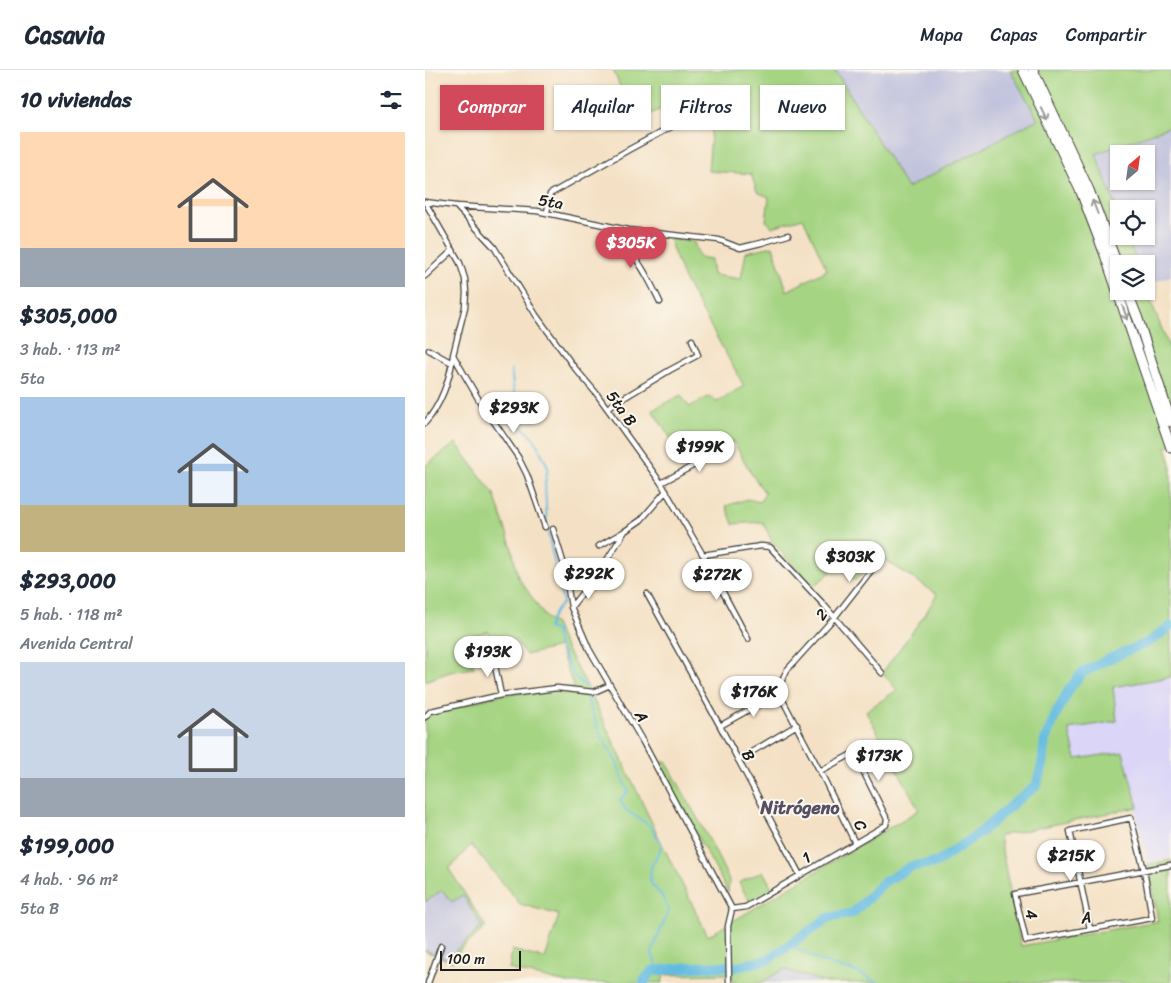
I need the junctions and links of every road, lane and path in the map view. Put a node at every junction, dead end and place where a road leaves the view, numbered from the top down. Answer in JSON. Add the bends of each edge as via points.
{"nodes":[{"id":1,"x":1023,"y":70,"type":"edge"},
{"id":2,"x":1033,"y":70,"type":"edge"},
{"id":3,"x":667,"y":130,"type":"edge"},
{"id":4,"x":425,"y":202,"type":"edge"},
{"id":5,"x":457,"y":206,"type":"junction"},
{"id":6,"x":547,"y":212,"type":"junction"},
{"id":7,"x":629,"y":230,"type":"junction"},
{"id":8,"x":788,"y":235,"type":"dead end"},
{"id":9,"x":453,"y":250,"type":"junction"},
{"id":10,"x":1114,"y":255,"type":"edge"},
{"id":11,"x":425,"y":276,"type":"edge"},
{"id":12,"x":1131,"y":300,"type":"edge"},
{"id":13,"x":659,"y":302,"type":"dead end"},
{"id":14,"x":692,"y":340,"type":"dead end"},
{"id":15,"x":429,"y":350,"type":"dead end"},
{"id":16,"x":453,"y":355,"type":"junction"},
{"id":17,"x":452,"y":363,"type":"junction"},
{"id":18,"x":607,"y":408,"type":"junction"},
{"id":19,"x":1171,"y":422,"type":"edge"},
{"id":20,"x":425,"y":423,"type":"edge"},
{"id":21,"x":730,"y":446,"type":"dead end"},
{"id":22,"x":1171,"y":448,"type":"edge"},
{"id":23,"x":661,"y":483,"type":"junction"},
{"id":24,"x":666,"y":491,"type":"junction"},
{"id":25,"x":545,"y":527,"type":"dead end"},
{"id":26,"x":553,"y":529,"type":"dead end"},
{"id":27,"x":625,"y":531,"type":"junction"},
{"id":28,"x":599,"y":546,"type":"dead end"},
{"id":29,"x":703,"y":555,"type":"junction"},
{"id":30,"x":880,"y":559,"type":"dead end"},
{"id":31,"x":647,"y":594,"type":"dead end"},
{"id":32,"x":571,"y":607,"type":"junction"},
{"id":33,"x":834,"y":618,"type":"junction"},
{"id":34,"x":748,"y":639,"type":"dead end"},
{"id":35,"x":493,"y":656,"type":"dead end"},
{"id":36,"x":881,"y":672,"type":"dead end"},
{"id":37,"x":609,"y":685,"type":"junction"},
{"id":38,"x":779,"y":693,"type":"junction"},
{"id":39,"x":501,"y":695,"type":"junction"},
{"id":40,"x":425,"y":716,"type":"edge"},
{"id":41,"x":797,"y":725,"type":"junction"},
{"id":42,"x":720,"y":726,"type":"junction"},
{"id":43,"x":738,"y":760,"type":"junction"},
{"id":44,"x":820,"y":771,"type":"junction"},
{"id":45,"x":855,"y":843,"type":"junction"},
{"id":46,"x":1171,"y":865,"type":"edge"},
{"id":47,"x":1144,"y":870,"type":"junction"},
{"id":48,"x":800,"y":875,"type":"junction"},
{"id":49,"x":1081,"y":882,"type":"junction"},
{"id":50,"x":732,"y":909,"type":"junction"},
{"id":51,"x":1090,"y":928,"type":"junction"},
{"id":52,"x":1026,"y":941,"type":"joint"},
{"id":53,"x":441,"y":946,"type":"dead end"},
{"id":54,"x":428,"y":983,"type":"edge"},
{"id":55,"x":729,"y":983,"type":"edge"}],
"edges":[{"from":1,"to":22,"type":"highway","one_way":true,"via":[[1081,192]]},
{"from":10,"to":2,"type":"highway","one_way":true,"via":[[1089,190]]},
{"from":3,"to":6,"type":"street","via":[[550,194]]},
{"from":4,"to":5,"type":"street","name":"5ta"},
{"from":4,"to":9,"type":"street"},
{"from":5,"to":6,"type":"street","name":"5ta"},
{"from":5,"to":18,"type":"street","name":"5ta B","via":[[494,247],[536,315]]},
{"from":6,"to":7,"type":"street","name":"5ta"},
{"from":7,"to":8,"type":"street","name":"5ta","via":[[719,240],[739,248]]},
{"from":7,"to":13,"type":"street","via":[[631,250]]},
{"from":9,"to":11,"type":"street"},
{"from":9,"to":16,"type":"street","via":[[465,279],[466,293]]},
{"from":12,"to":19,"type":"highway"},
{"from":14,"to":18,"type":"street","via":[[699,355]]},
{"from":15,"to":17,"type":"street"},
{"from":16,"to":17,"type":"street"},
{"from":16,"to":25,"type":"street","via":[[518,457]]},
{"from":17,"to":20,"type":"street","via":[[445,390]]},
{"from":18,"to":23,"type":"street","name":"5ta B"},
{"from":21,"to":23,"type":"street"},
{"from":23,"to":24,"type":"street","name":"5ta B"},
{"from":24,"to":27,"type":"street","via":[[641,520]]},
{"from":24,"to":29,"type":"street","name":"5ta B"},
{"from":26,"to":32,"type":"street","name":"A","via":[[564,565]]},
{"from":27,"to":28,"type":"street"},
{"from":27,"to":32,"type":"street","via":[[602,568]]},
{"from":29,"to":33,"type":"street","via":[[770,547]]},
{"from":29,"to":34,"type":"street","name":"5ta B"},
{"from":30,"to":33,"type":"street","name":"2"},
{"from":31,"to":42,"type":"street","name":"B"},
{"from":32,"to":37,"type":"street","name":"A"},
{"from":33,"to":36,"type":"street"},
{"from":33,"to":38,"type":"street","name":"2","via":[[787,670]]},
{"from":35,"to":39,"type":"street"},
{"from":37,"to":39,"type":"street","via":[[594,692],[557,688]]},
{"from":37,"to":50,"type":"street","name":"A"},
{"from":38,"to":41,"type":"street","name":"C"},
{"from":38,"to":42,"type":"street"},
{"from":39,"to":40,"type":"street","via":[[431,711]]},
{"from":41,"to":43,"type":"street"},
{"from":41,"to":44,"type":"street","name":"C"},
{"from":42,"to":43,"type":"street","name":"B"},
{"from":43,"to":48,"type":"street","name":"B"},
{"from":44,"to":45,"type":"street","name":"C"},
{"from":44,"to":45,"type":"street","name":"1","via":[[854,753],[887,820],[886,825]]},
{"from":45,"to":48,"type":"street","name":"1"},
{"from":46,"to":47,"type":"street"},
{"from":47,"to":49,"type":"street"},
{"from":47,"to":49,"type":"street","via":[[1131,818],[1070,831]]},
{"from":47,"to":51,"type":"street","name":"A","via":[[1152,918]]},
{"from":48,"to":50,"type":"street","name":"1","via":[[746,907]]},
{"from":49,"to":51,"type":"street"},
{"from":49,"to":52,"type":"street","name":"4","via":[[1015,894]]},
{"from":50,"to":55,"type":"street","via":[[728,926]]},
{"from":51,"to":52,"type":"street","name":"A"},
{"from":53,"to":54,"type":"street"}]}
